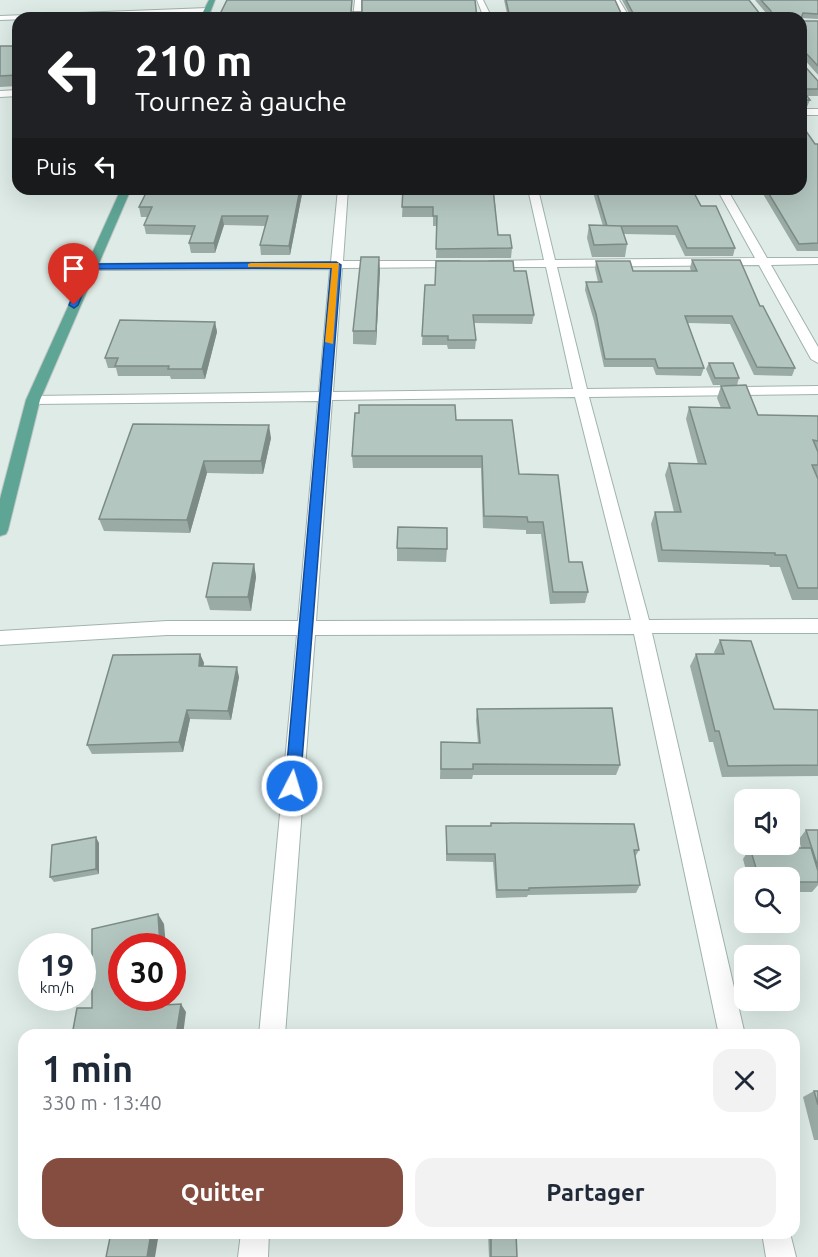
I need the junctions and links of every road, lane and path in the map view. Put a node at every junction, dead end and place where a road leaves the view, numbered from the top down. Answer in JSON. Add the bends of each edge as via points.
{"nodes":[{"id":1,"x":123,"y":195,"type":"edge"},
{"id":2,"x":342,"y":195,"type":"edge"},
{"id":3,"x":534,"y":195,"type":"edge"},
{"id":4,"x":725,"y":195,"type":"edge"},
{"id":5,"x":818,"y":261,"type":"edge"},
{"id":6,"x":763,"y":262,"type":"junction"},
{"id":7,"x":550,"y":263,"type":"junction"},
{"id":8,"x":336,"y":265,"type":"junction"},
{"id":9,"x":90,"y":267,"type":"junction"},
{"id":10,"x":818,"y":359,"type":"edge"},
{"id":11,"x":818,"y":390,"type":"edge"},
{"id":12,"x":581,"y":393,"type":"junction"},
{"id":13,"x":325,"y":397,"type":"junction"},
{"id":14,"x":33,"y":400,"type":"junction"},
{"id":15,"x":0,"y":530,"type":"edge"},
{"id":16,"x":818,"y":626,"type":"edge"},
{"id":17,"x":642,"y":627,"type":"junction"},
{"id":18,"x":306,"y":628,"type":"junction"},
{"id":19,"x":0,"y":638,"type":"edge"},
{"id":20,"x":273,"y":1029,"type":"edge"},
{"id":21,"x":731,"y":1029,"type":"edge"},
{"id":22,"x":254,"y":1239,"type":"edge"},
{"id":23,"x":777,"y":1239,"type":"edge"},
{"id":24,"x":253,"y":1257,"type":"edge"},
{"id":25,"x":781,"y":1257,"type":"edge"}],
"edges":[{"from":1,"to":9,"type":"main road"},
{"from":2,"to":8,"type":"street"},
{"from":3,"to":7,"type":"street"},
{"from":4,"to":6,"type":"street"},
{"from":5,"to":6,"type":"street"},
{"from":6,"to":7,"type":"street"},
{"from":6,"to":10,"type":"street"},
{"from":7,"to":8,"type":"street"},
{"from":7,"to":12,"type":"street"},
{"from":8,"to":9,"type":"street"},
{"from":8,"to":13,"type":"street"},
{"from":9,"to":14,"type":"main road"},
{"from":11,"to":12,"type":"street"},
{"from":12,"to":13,"type":"street"},
{"from":12,"to":17,"type":"street"},
{"from":13,"to":14,"type":"street"},
{"from":13,"to":18,"type":"street"},
{"from":14,"to":15,"type":"main road"},
{"from":16,"to":17,"type":"street"},
{"from":17,"to":18,"type":"street"},
{"from":17,"to":21,"type":"street"},
{"from":18,"to":19,"type":"street","via":[[167,628]]},
{"from":18,"to":20,"type":"street"},
{"from":22,"to":24,"type":"street"},
{"from":23,"to":25,"type":"street"}]}
